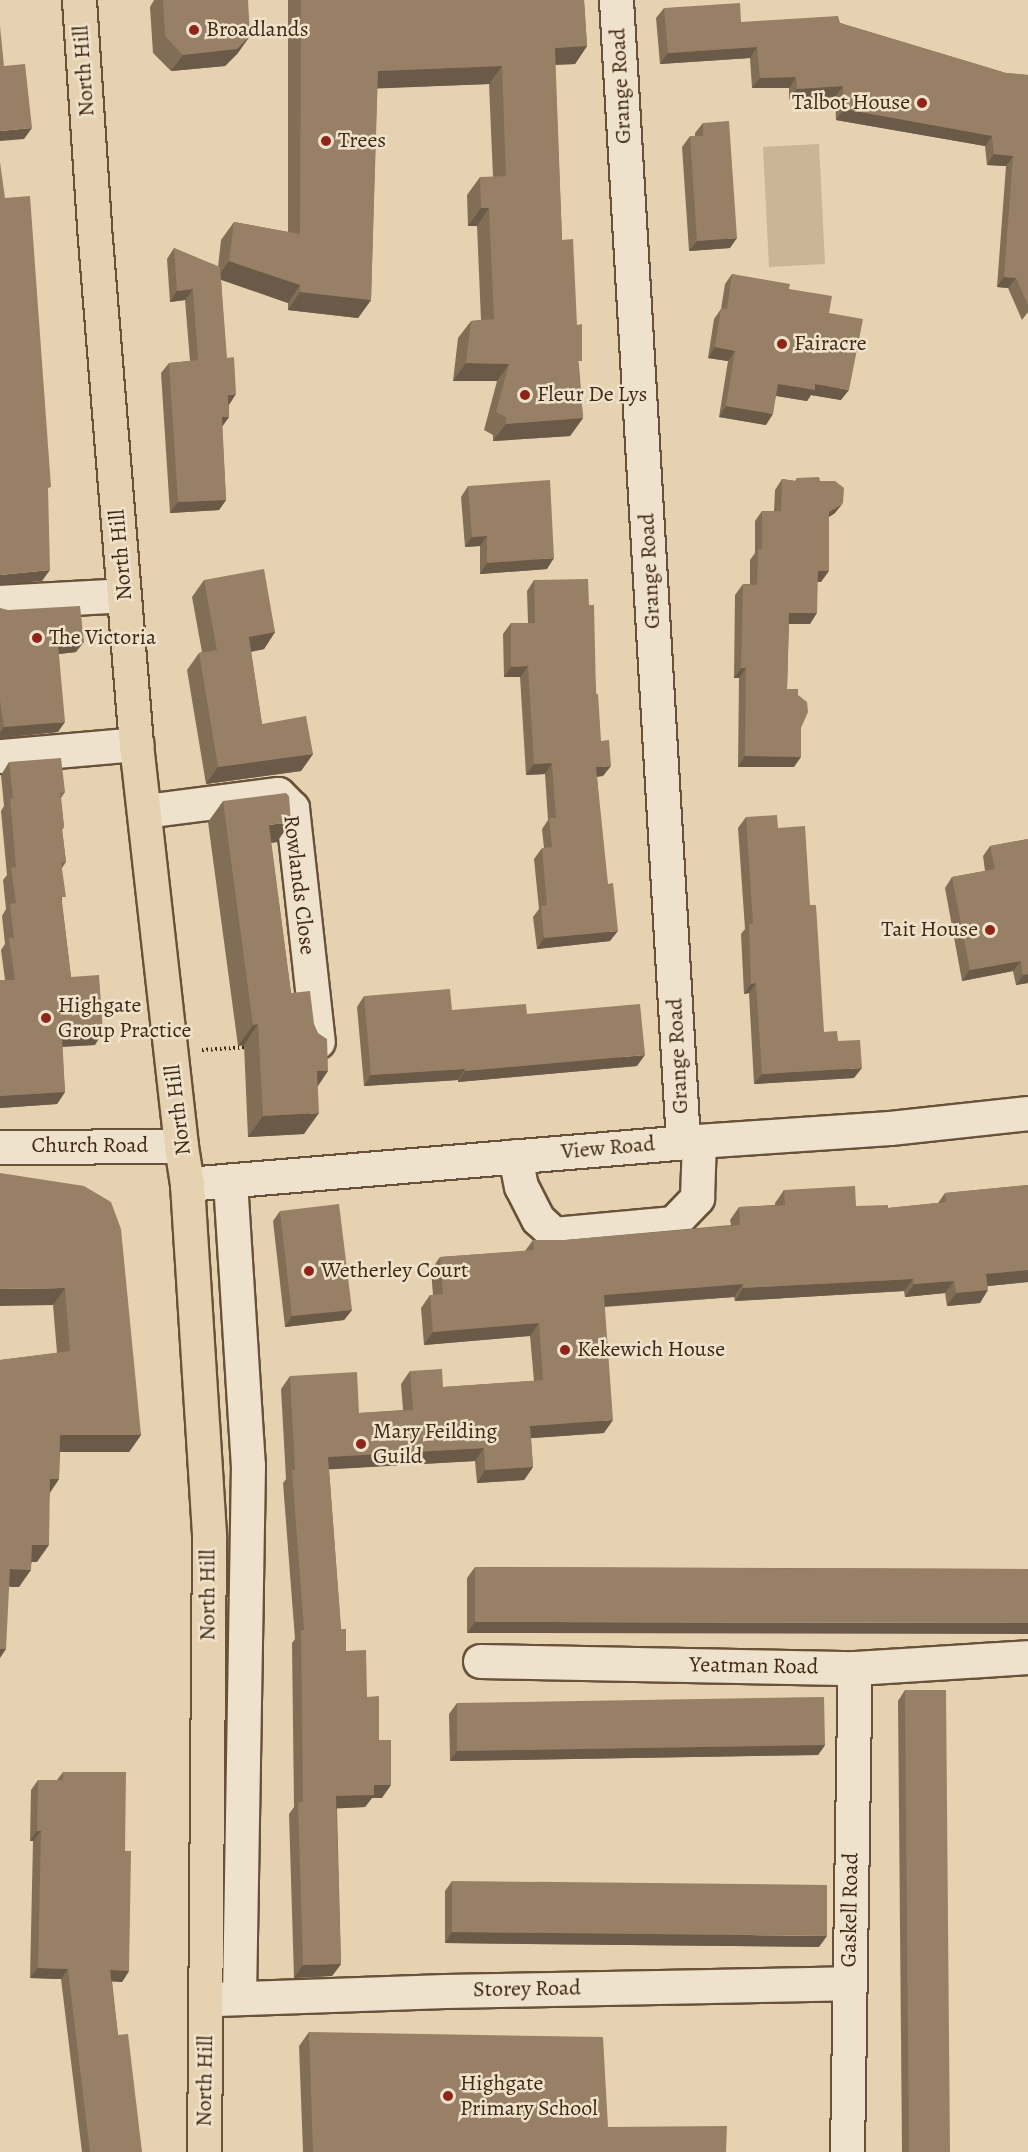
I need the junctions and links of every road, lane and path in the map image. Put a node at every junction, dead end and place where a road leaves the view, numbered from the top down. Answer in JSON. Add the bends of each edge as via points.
{"nodes":[{"id":1,"x":79,"y":0,"type":"edge"},
{"id":2,"x":616,"y":0,"type":"edge"},
{"id":3,"x":124,"y":595,"type":"junction"},
{"id":4,"x":0,"y":602,"type":"edge"},
{"id":5,"x":136,"y":744,"type":"junction"},
{"id":6,"x":0,"y":756,"type":"edge"},
{"id":7,"x":145,"y":811,"type":"junction"},
{"id":8,"x":318,"y":1042,"type":"edge"},
{"id":9,"x":259,"y":1047,"type":"edge"},
{"id":10,"x":171,"y":1052,"type":"junction"},
{"id":11,"x":1028,"y":1113,"type":"edge"},
{"id":12,"x":691,"y":1141,"type":"junction"},
{"id":13,"x":181,"y":1146,"type":"junction"},
{"id":14,"x":0,"y":1147,"type":"edge"},
{"id":15,"x":515,"y":1156,"type":"junction"},
{"id":16,"x":230,"y":1181,"type":"junction"},
{"id":17,"x":188,"y":1184,"type":"junction"},
{"id":18,"x":1028,"y":1657,"type":"edge"},
{"id":19,"x":480,"y":1661,"type":"dead end"},
{"id":20,"x":855,"y":1668,"type":"junction"},
{"id":21,"x":848,"y":1983,"type":"junction"},
{"id":22,"x":239,"y":1998,"type":"junction"},
{"id":23,"x":207,"y":2000,"type":"junction"},
{"id":24,"x":204,"y":2152,"type":"edge"},
{"id":25,"x":847,"y":2152,"type":"edge"}],
"edges":[{"from":1,"to":3,"type":"main road","name":"North Hill"},
{"from":2,"to":12,"type":"street","name":"Grange Road"},
{"from":3,"to":4,"type":"street"},
{"from":3,"to":5,"type":"main road","name":"North Hill"},
{"from":5,"to":6,"type":"street"},
{"from":5,"to":7,"type":"main road","name":"North Hill"},
{"from":7,"to":8,"type":"street","name":"Rowlands Close","via":[[278,794],[292,808]]},
{"from":7,"to":10,"type":"main road","name":"North Hill"},
{"from":9,"to":10,"type":"path"},
{"from":10,"to":13,"type":"main road","name":"North Hill"},
{"from":11,"to":12,"type":"street","name":"View Road","via":[[890,1128]]},
{"from":12,"to":15,"type":"street","name":"View Road"},
{"from":12,"to":15,"type":"street","name":"Grange Road","via":[[697,1198],[673,1223],[554,1234],[538,1219],[521,1186]]},
{"from":13,"to":14,"type":"street","name":"Church Road"},
{"from":13,"to":17,"type":"main road","name":"North Hill"},
{"from":15,"to":16,"type":"street","name":"View Road"},
{"from":16,"to":17,"type":"street","name":"View Road"},
{"from":16,"to":22,"type":"street","name":"North Hill","via":[[248,1465]]},
{"from":17,"to":23,"type":"main road","name":"North Hill","via":[[208,1535]]},
{"from":18,"to":20,"type":"street","name":"Yeatman Road"},
{"from":19,"to":20,"type":"street","name":"Yeatman Road"},
{"from":20,"to":21,"type":"street","name":"Gaskell Road"},
{"from":21,"to":22,"type":"street","name":"Storey Road"},
{"from":21,"to":25,"type":"street","name":"Gaskell Road"},
{"from":22,"to":23,"type":"street","name":"Storey Road"},
{"from":23,"to":24,"type":"main road","name":"North Hill"}]}
